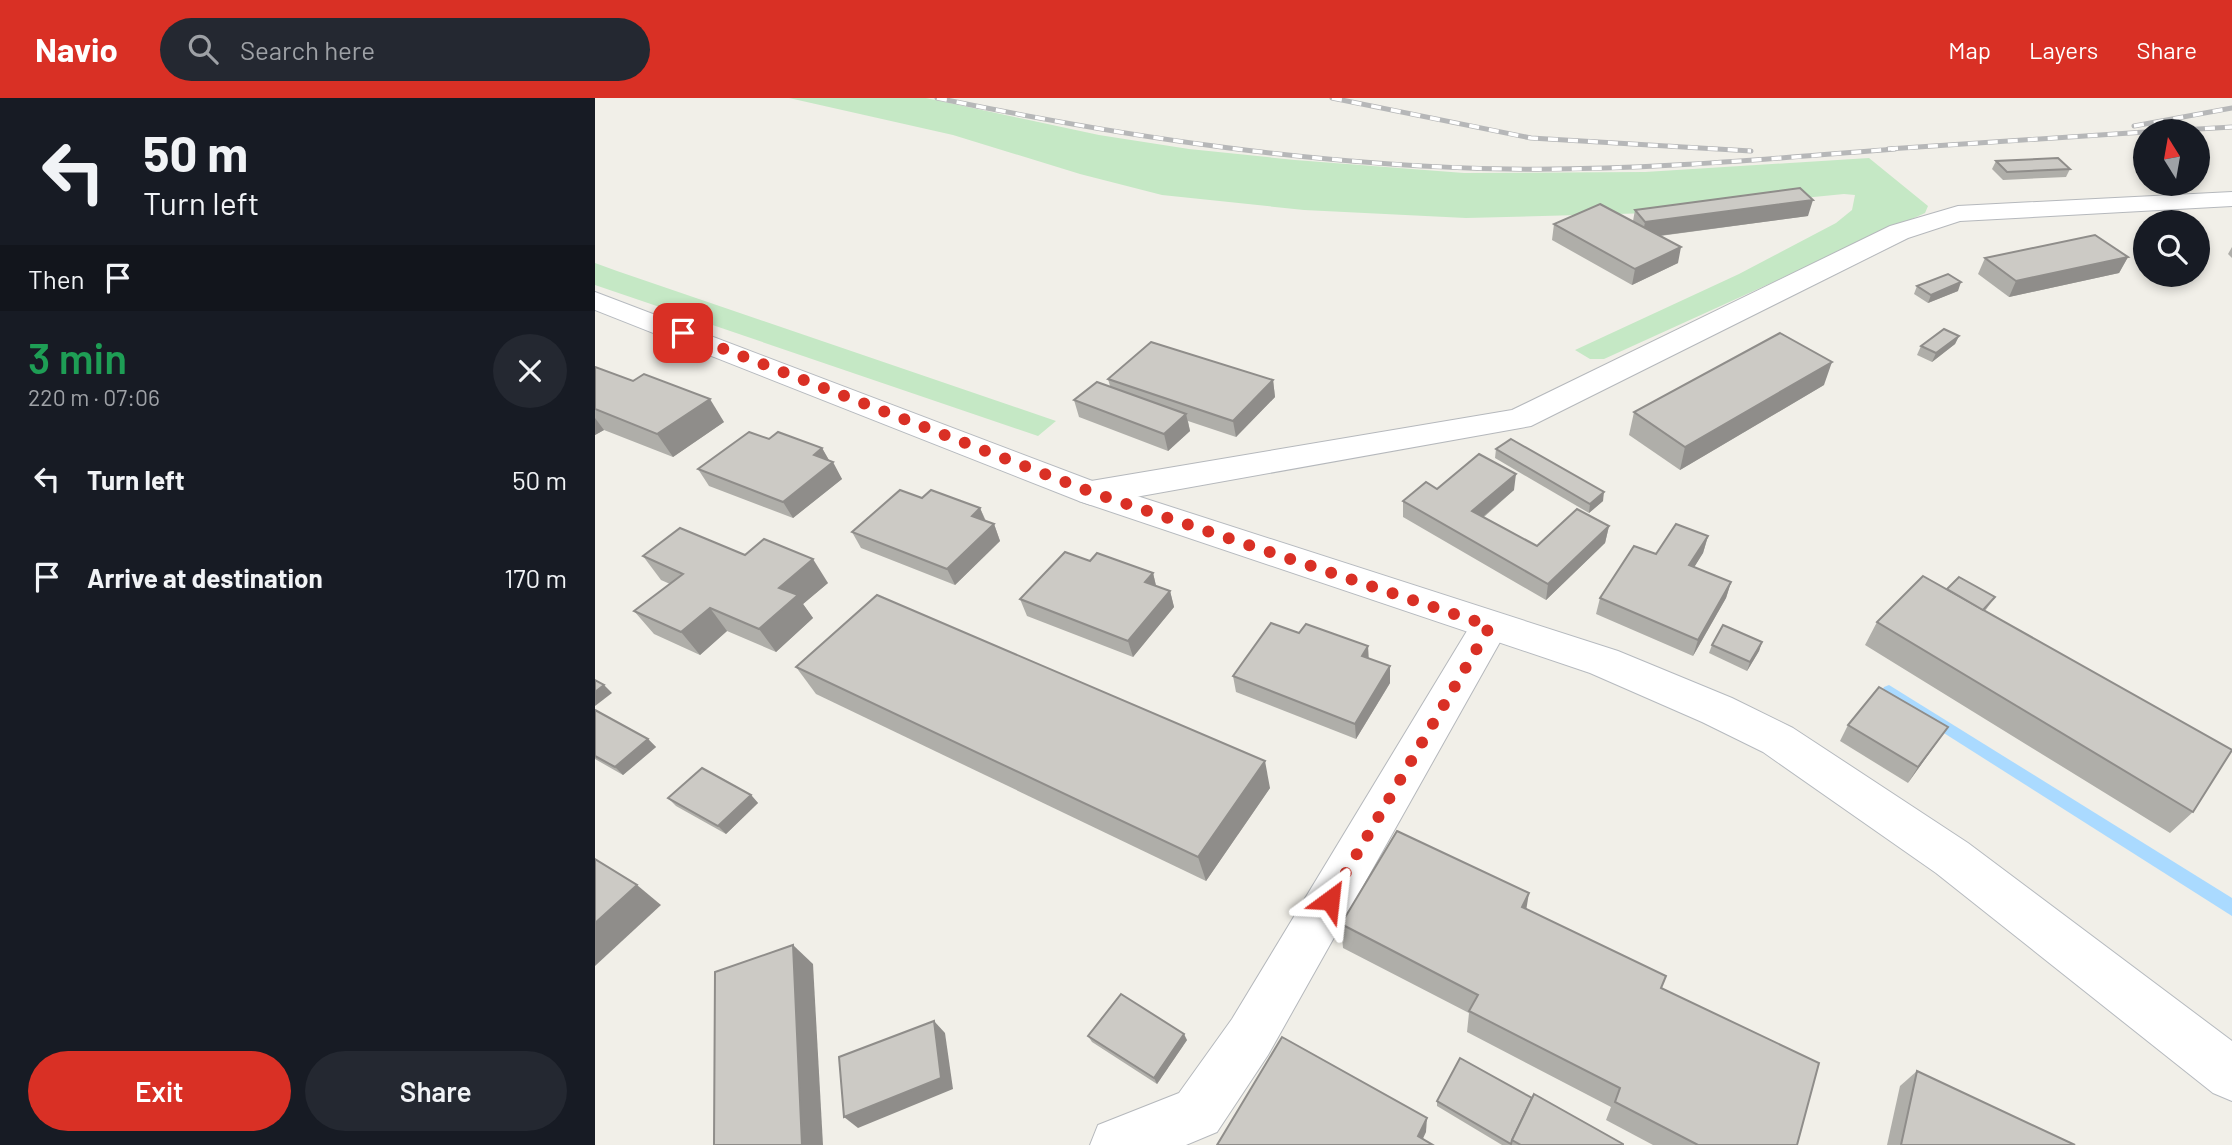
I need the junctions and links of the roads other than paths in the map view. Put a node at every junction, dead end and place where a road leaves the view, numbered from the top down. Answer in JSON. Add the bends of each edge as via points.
{"nodes":[{"id":1,"x":2232,"y":199,"type":"edge"},
{"id":2,"x":595,"y":300,"type":"edge"},
{"id":3,"x":1091,"y":492,"type":"junction"},
{"id":4,"x":1490,"y":626,"type":"junction"},
{"id":5,"x":2232,"y":1074,"type":"edge"},
{"id":6,"x":1118,"y":1145,"type":"edge"}],
"edges":[{"from":1,"to":3,"type":"street","via":[[1958,214],[1930,221],[1899,232],[1520,419]]},
{"from":2,"to":3,"type":"street"},
{"from":3,"to":4,"type":"street"},
{"from":4,"to":5,"type":"street","via":[[1604,662],[1778,740],[1952,858]]},
{"from":4,"to":6,"type":"street","via":[[1250,1037],[1198,1113]]}]}
